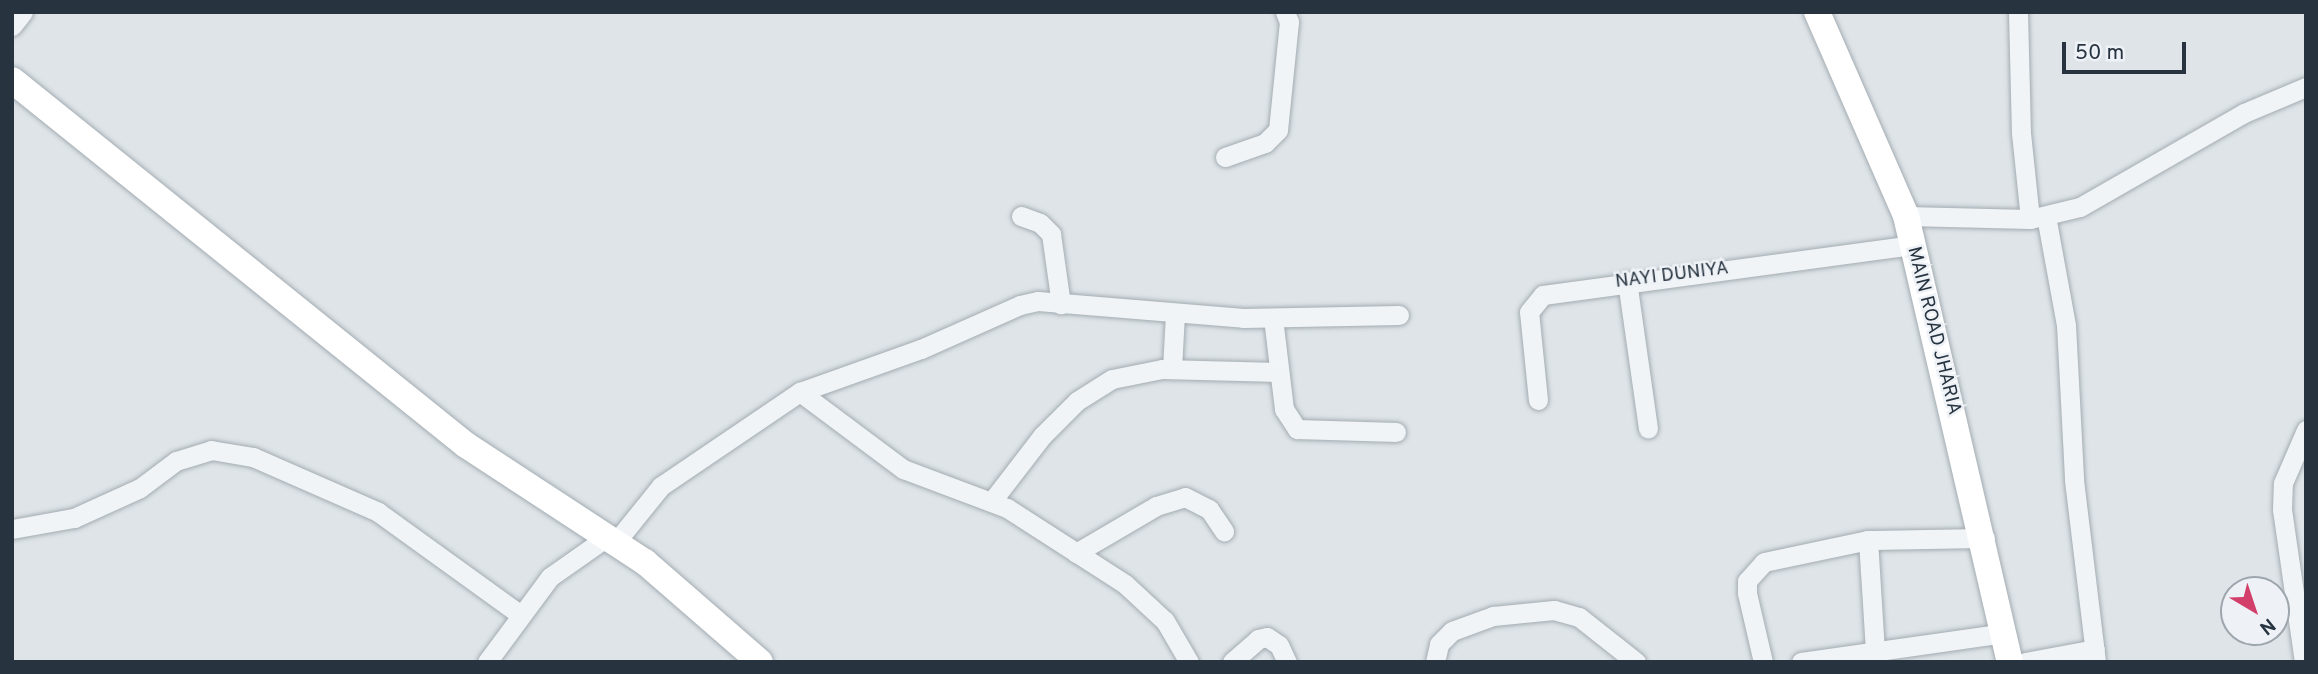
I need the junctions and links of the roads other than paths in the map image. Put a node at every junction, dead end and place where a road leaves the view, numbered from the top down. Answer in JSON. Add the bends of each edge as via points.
{"nodes":[{"id":1,"x":23,"y":12,"type":"edge"},
{"id":2,"x":1285,"y":12,"type":"edge"},
{"id":3,"x":1817,"y":12,"type":"edge"},
{"id":4,"x":2018,"y":12,"type":"edge"},
{"id":5,"x":12,"y":26,"type":"edge"},
{"id":6,"x":12,"y":80,"type":"edge"},
{"id":7,"x":2306,"y":87,"type":"edge"},
{"id":8,"x":1225,"y":157,"type":"dead end"},
{"id":9,"x":1021,"y":216,"type":"dead end"},
{"id":10,"x":1906,"y":216,"type":"junction"},
{"id":11,"x":2038,"y":218,"type":"junction"},
{"id":12,"x":1912,"y":246,"type":"junction"},
{"id":13,"x":1627,"y":281,"type":"junction"},
{"id":14,"x":1061,"y":304,"type":"junction"},
{"id":15,"x":1175,"y":314,"type":"junction"},
{"id":16,"x":1399,"y":315,"type":"dead end"},
{"id":17,"x":1273,"y":318,"type":"junction"},
{"id":18,"x":1172,"y":369,"type":"junction"},
{"id":19,"x":1279,"y":372,"type":"junction"},
{"id":20,"x":800,"y":392,"type":"junction"},
{"id":21,"x":1538,"y":400,"type":"dead end"},
{"id":22,"x":1648,"y":429,"type":"dead end"},
{"id":23,"x":2306,"y":430,"type":"edge"},
{"id":24,"x":1396,"y":432,"type":"dead end"},
{"id":25,"x":992,"y":501,"type":"junction"},
{"id":26,"x":12,"y":529,"type":"edge"},
{"id":27,"x":1224,"y":531,"type":"dead end"},
{"id":28,"x":1984,"y":538,"type":"junction"},
{"id":29,"x":611,"y":540,"type":"junction"},
{"id":30,"x":1868,"y":540,"type":"junction"},
{"id":31,"x":1076,"y":553,"type":"junction"},
{"id":32,"x":522,"y":615,"type":"junction"},
{"id":33,"x":2004,"y":633,"type":"junction"},
{"id":34,"x":1875,"y":651,"type":"junction"},
{"id":35,"x":2096,"y":655,"type":"edge"},
{"id":36,"x":1626,"y":658,"type":"edge"},
{"id":37,"x":487,"y":662,"type":"edge"},
{"id":38,"x":760,"y":662,"type":"edge"},
{"id":39,"x":1189,"y":662,"type":"edge"},
{"id":40,"x":1232,"y":662,"type":"edge"},
{"id":41,"x":1287,"y":662,"type":"edge"},
{"id":42,"x":1435,"y":662,"type":"edge"},
{"id":43,"x":1763,"y":662,"type":"edge"},
{"id":44,"x":1801,"y":662,"type":"edge"},
{"id":45,"x":2010,"y":662,"type":"edge"},
{"id":46,"x":2025,"y":662,"type":"edge"},
{"id":47,"x":2304,"y":662,"type":"edge"}],
"edges":[{"from":1,"to":5,"type":"street"},
{"from":2,"to":8,"type":"street","via":[[1289,22],[1278,130],[1265,143]]},
{"from":3,"to":10,"type":"street","name":"MAIN ROAD JHARIA"},
{"from":4,"to":11,"type":"street","via":[[2021,133]]},
{"from":6,"to":29,"type":"street","via":[[466,445]]},
{"from":7,"to":11,"type":"street","via":[[2244,113],[2114,191]]},
{"from":9,"to":14,"type":"street","via":[[1040,223],[1051,234]]},
{"from":10,"to":11,"type":"street"},
{"from":10,"to":12,"type":"street","name":"MAIN ROAD JHARIA"},
{"from":11,"to":35,"type":"street","via":[[2066,326],[2074,480]]},
{"from":12,"to":13,"type":"street","name":"NAYI DUNIYA"},
{"from":12,"to":28,"type":"street","name":"MAIN ROAD JHARIA"},
{"from":13,"to":21,"type":"street","name":"NAYI DUNIYA","via":[[1563,290],[1534,302],[1529,312]]},
{"from":13,"to":22,"type":"street"},
{"from":14,"to":15,"type":"street"},
{"from":14,"to":20,"type":"street","via":[[1038,301],[1000,312],[921,349]]},
{"from":15,"to":17,"type":"street"},
{"from":15,"to":18,"type":"street"},
{"from":16,"to":17,"type":"street"},
{"from":17,"to":19,"type":"street"},
{"from":18,"to":19,"type":"street"},
{"from":18,"to":25,"type":"street","via":[[1112,379],[1094,388],[1042,436]]},
{"from":19,"to":24,"type":"street","via":[[1284,409],[1297,429]]},
{"from":20,"to":25,"type":"street","via":[[903,470]]},
{"from":20,"to":29,"type":"street","via":[[660,486]]},
{"from":23,"to":47,"type":"street","via":[[2283,484],[2282,509]]},
{"from":25,"to":31,"type":"street"},
{"from":26,"to":32,"type":"street","via":[[74,518],[140,488],[176,461],[211,450],[253,457],[378,512]]},
{"from":27,"to":31,"type":"street","via":[[1209,509],[1185,497],[1156,506]]},
{"from":28,"to":30,"type":"street"},
{"from":28,"to":33,"type":"street","name":"MAIN ROAD JHARIA"},
{"from":29,"to":32,"type":"street","via":[[563,564]]},
{"from":29,"to":38,"type":"street","via":[[676,586]]},
{"from":30,"to":34,"type":"street"},
{"from":30,"to":43,"type":"street","via":[[1835,544],[1755,568],[1747,593]]},
{"from":31,"to":39,"type":"street","via":[[1146,602],[1165,621]]},
{"from":32,"to":37,"type":"street"},
{"from":33,"to":34,"type":"street"},
{"from":33,"to":45,"type":"street","name":"MAIN ROAD JHARIA"},
{"from":34,"to":44,"type":"street"},
{"from":35,"to":46,"type":"street"},
{"from":36,"to":42,"type":"street","via":[[1579,617],[1554,610],[1493,616],[1452,631],[1439,644]]},
{"from":40,"to":41,"type":"street","via":[[1258,639],[1267,637],[1279,645]]}]}
